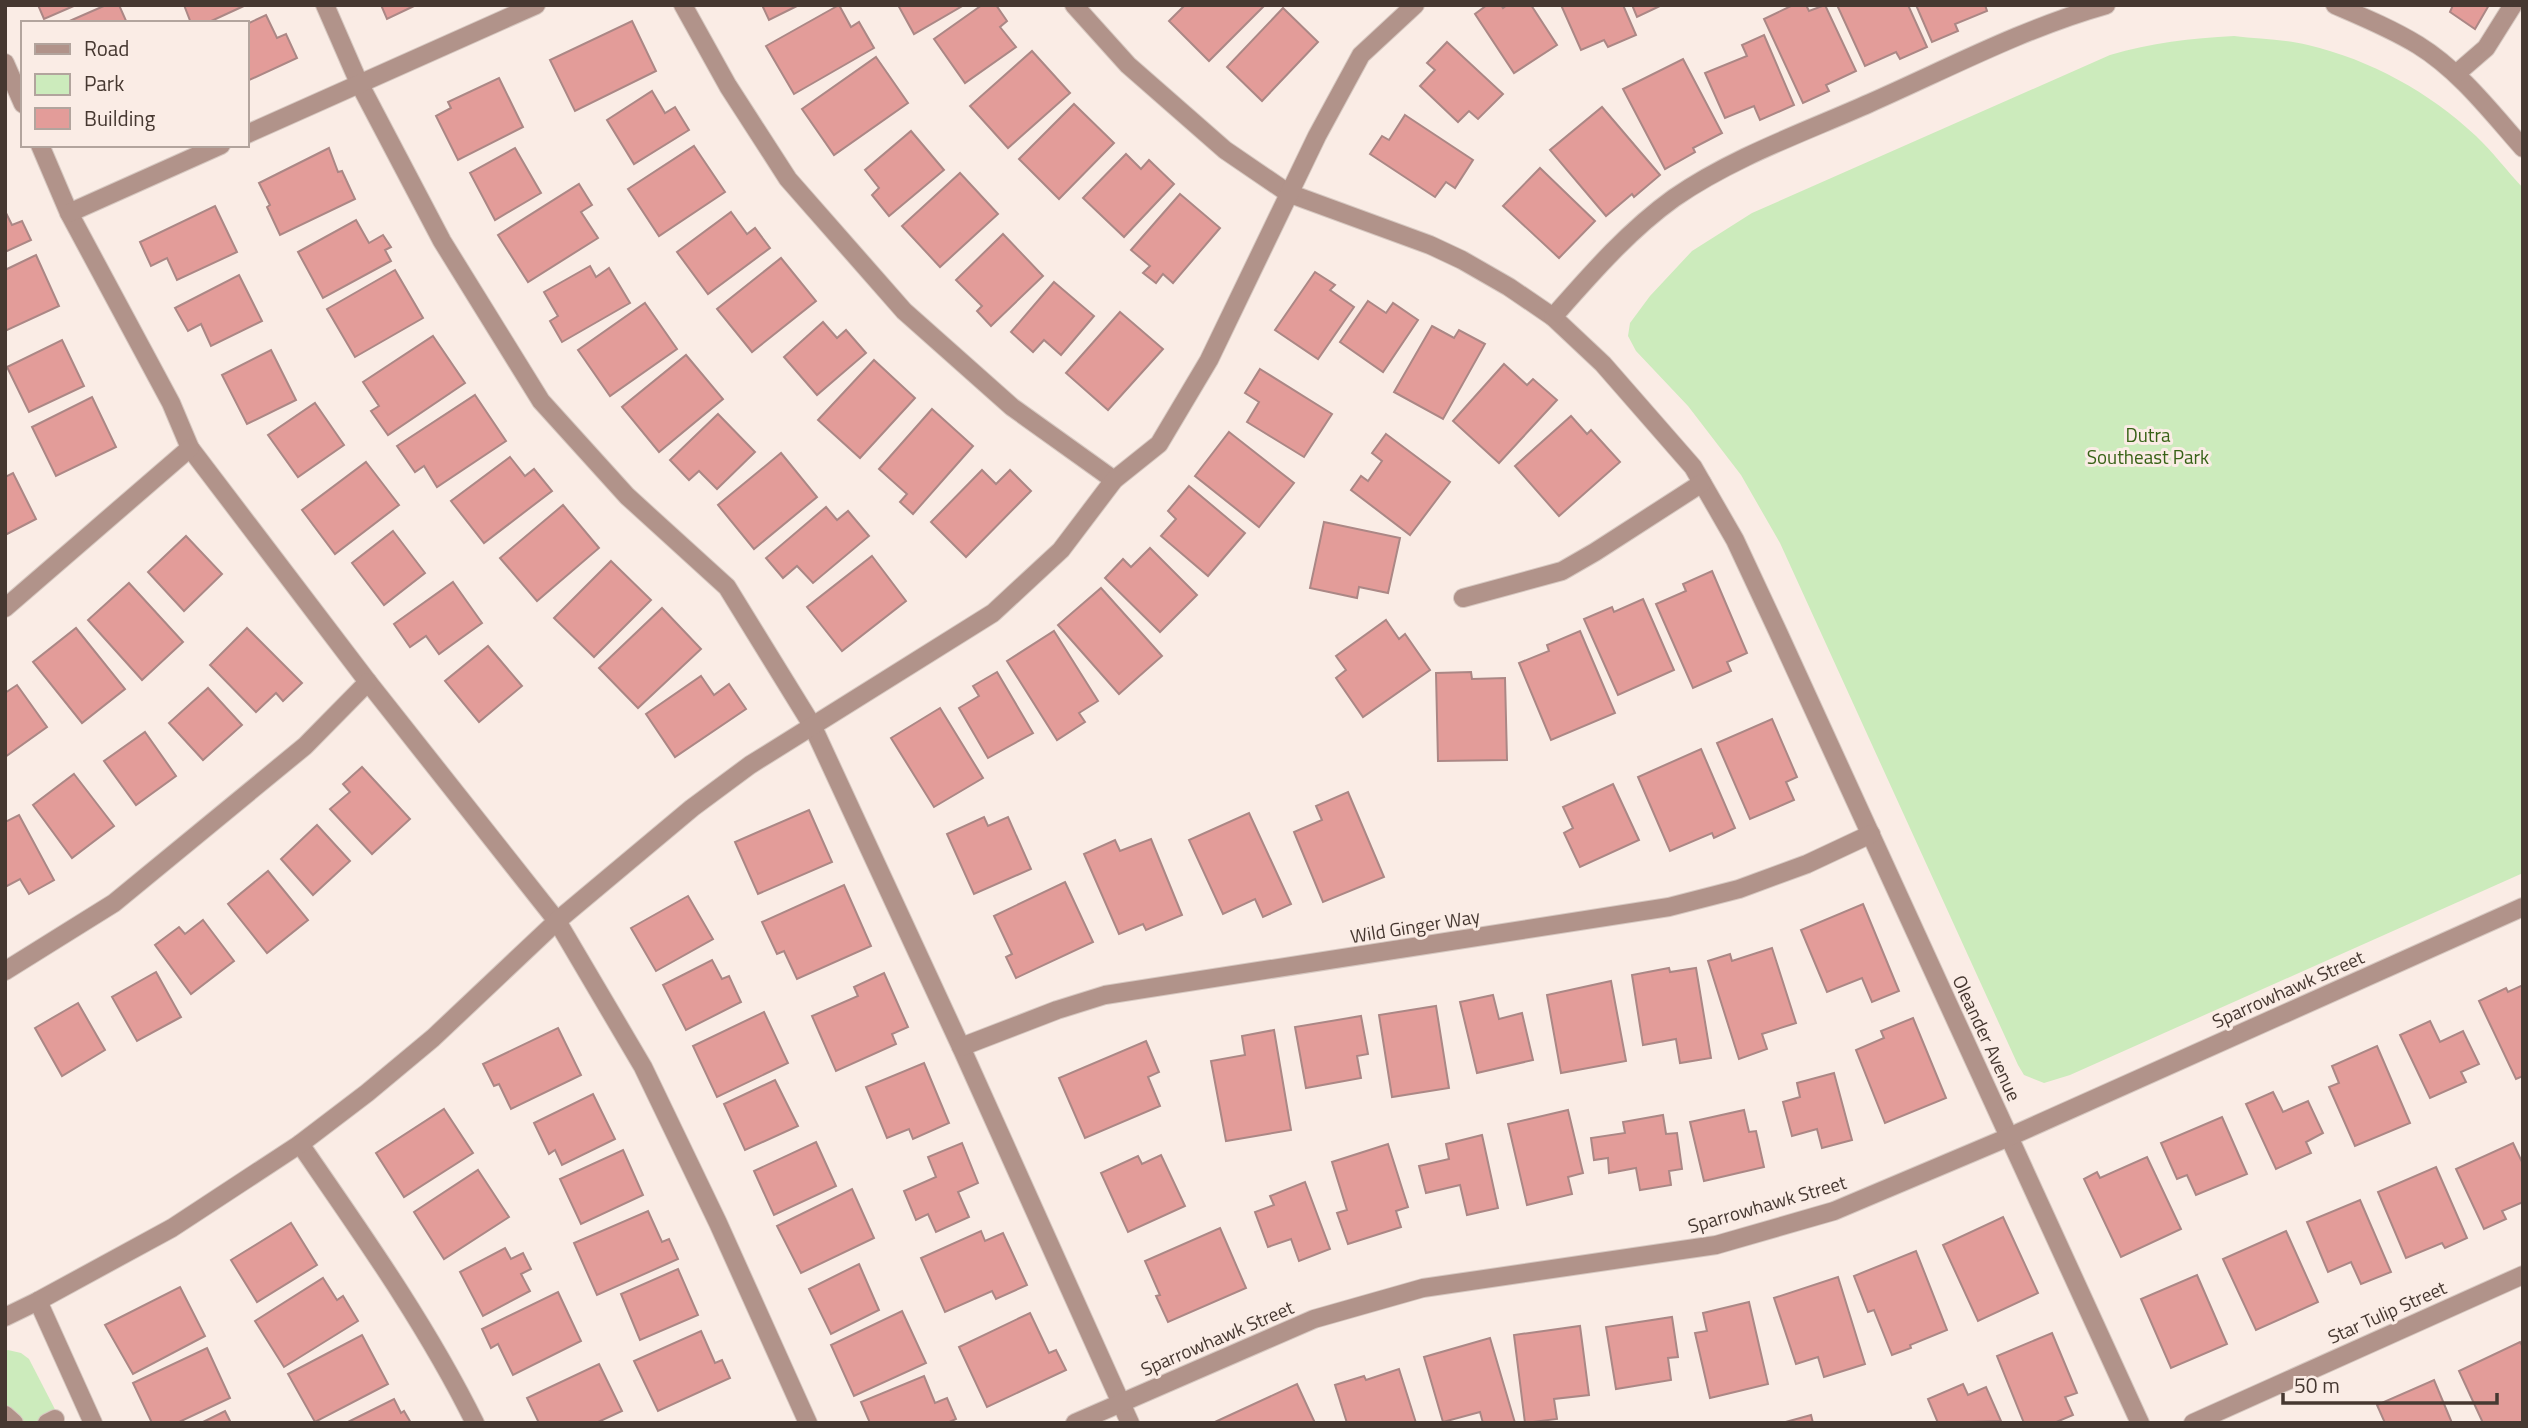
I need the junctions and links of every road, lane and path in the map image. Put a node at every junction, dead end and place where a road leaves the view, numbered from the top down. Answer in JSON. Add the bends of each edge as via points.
{"nodes":[{"id":1,"x":326,"y":5,"type":"edge"},
{"id":2,"x":536,"y":5,"type":"edge"},
{"id":3,"x":683,"y":5,"type":"edge"},
{"id":4,"x":1074,"y":5,"type":"edge"},
{"id":5,"x":1415,"y":5,"type":"edge"},
{"id":6,"x":2106,"y":5,"type":"edge"},
{"id":7,"x":2335,"y":5,"type":"edge"},
{"id":8,"x":2513,"y":5,"type":"edge"},
{"id":9,"x":5,"y":63,"type":"edge"},
{"id":10,"x":2456,"y":74,"type":"junction"},
{"id":11,"x":359,"y":83,"type":"junction"},
{"id":12,"x":21,"y":99,"type":"edge"},
{"id":13,"x":248,"y":134,"type":"edge"},
{"id":14,"x":41,"y":147,"type":"edge"},
{"id":15,"x":217,"y":147,"type":"edge"},
{"id":16,"x":2523,"y":148,"type":"edge"},
{"id":17,"x":1288,"y":193,"type":"junction"},
{"id":18,"x":69,"y":213,"type":"junction"},
{"id":19,"x":1553,"y":317,"type":"junction"},
{"id":20,"x":190,"y":448,"type":"junction"},
{"id":21,"x":1114,"y":480,"type":"junction"},
{"id":22,"x":1702,"y":483,"type":"junction"},
{"id":23,"x":1464,"y":598,"type":"dead end"},
{"id":24,"x":5,"y":608,"type":"edge"},
{"id":25,"x":368,"y":682,"type":"junction"},
{"id":26,"x":812,"y":726,"type":"junction"},
{"id":27,"x":1871,"y":834,"type":"junction"},
{"id":28,"x":2523,"y":907,"type":"edge"},
{"id":29,"x":557,"y":921,"type":"junction"},
{"id":30,"x":5,"y":971,"type":"edge"},
{"id":31,"x":961,"y":1047,"type":"junction"},
{"id":32,"x":2009,"y":1136,"type":"junction"},
{"id":33,"x":300,"y":1144,"type":"junction"},
{"id":34,"x":2523,"y":1275,"type":"edge"},
{"id":35,"x":38,"y":1301,"type":"junction"},
{"id":36,"x":5,"y":1317,"type":"edge"},
{"id":37,"x":1120,"y":1402,"type":"junction"},
{"id":38,"x":5,"y":1415,"type":"edge"},
{"id":39,"x":13,"y":1423,"type":"edge"},
{"id":40,"x":93,"y":1423,"type":"edge"},
{"id":41,"x":475,"y":1423,"type":"edge"},
{"id":42,"x":808,"y":1423,"type":"edge"},
{"id":43,"x":1074,"y":1423,"type":"edge"},
{"id":44,"x":1130,"y":1423,"type":"edge"},
{"id":45,"x":2140,"y":1423,"type":"edge"},
{"id":46,"x":2193,"y":1423,"type":"edge"}],
"edges":[{"from":1,"to":11,"type":"street"},
{"from":2,"to":11,"type":"street"},
{"from":3,"to":21,"type":"street","via":[[728,86],[788,178],[904,311],[1012,408]]},
{"from":4,"to":17,"type":"street","name":"Oleander Avenue","via":[[1128,65],[1225,150]]},
{"from":5,"to":17,"type":"street","via":[[1361,55]]},
{"from":6,"to":19,"type":"street","via":[[2031,31],[1730,166],[1650,217]]},
{"from":7,"to":10,"type":"street","via":[[2419,46]]},
{"from":8,"to":10,"type":"street","via":[[2486,48]]},
{"from":9,"to":12,"type":"street"},
{"from":10,"to":16,"type":"street"},
{"from":11,"to":13,"type":"street"},
{"from":11,"to":26,"type":"street","via":[[442,241],[541,401],[627,496],[727,587]]},
{"from":14,"to":18,"type":"street"},
{"from":15,"to":18,"type":"street"},
{"from":17,"to":19,"type":"street","name":"Oleander Avenue","via":[[1430,245]]},
{"from":17,"to":21,"type":"street","via":[[1209,359],[1158,444]]},
{"from":18,"to":20,"type":"street","via":[[172,404]]},
{"from":19,"to":22,"type":"street","name":"Oleander Avenue","via":[[1604,364]]},
{"from":20,"to":24,"type":"street"},
{"from":20,"to":25,"type":"street"},
{"from":21,"to":26,"type":"street","via":[[1060,550],[993,613]]},
{"from":22,"to":23,"type":"street","via":[[1563,571]]},
{"from":22,"to":27,"type":"street","name":"Oleander Avenue","via":[[1735,540]]},
{"from":25,"to":29,"type":"street"},
{"from":25,"to":30,"type":"street","via":[[305,746],[114,902]]},
{"from":26,"to":29,"type":"street","via":[[692,808]]},
{"from":26,"to":31,"type":"street"},
{"from":27,"to":31,"type":"street","name":"Wild Ginger Way","via":[[1750,885],[1670,907],[1105,995]]},
{"from":27,"to":32,"type":"street","name":"Oleander Avenue"},
{"from":28,"to":32,"type":"street","name":"Sparrowhawk Street"},
{"from":29,"to":33,"type":"street","via":[[433,1038]]},
{"from":29,"to":42,"type":"street","via":[[648,1079]]},
{"from":31,"to":37,"type":"street"},
{"from":32,"to":37,"type":"street","name":"Sparrowhawk Street","via":[[1834,1211],[1716,1245],[1423,1288],[1314,1319]]},
{"from":32,"to":45,"type":"street","name":"Oleander Avenue"},
{"from":33,"to":35,"type":"street","via":[[172,1228]]},
{"from":33,"to":41,"type":"street","via":[[383,1264]]},
{"from":34,"to":46,"type":"street","name":"Star Tulip Street"},
{"from":35,"to":36,"type":"street"},
{"from":35,"to":40,"type":"street"},
{"from":37,"to":43,"type":"street","name":"Sparrowhawk Street"},
{"from":37,"to":44,"type":"street"},
{"from":38,"to":39,"type":"street"}]}
